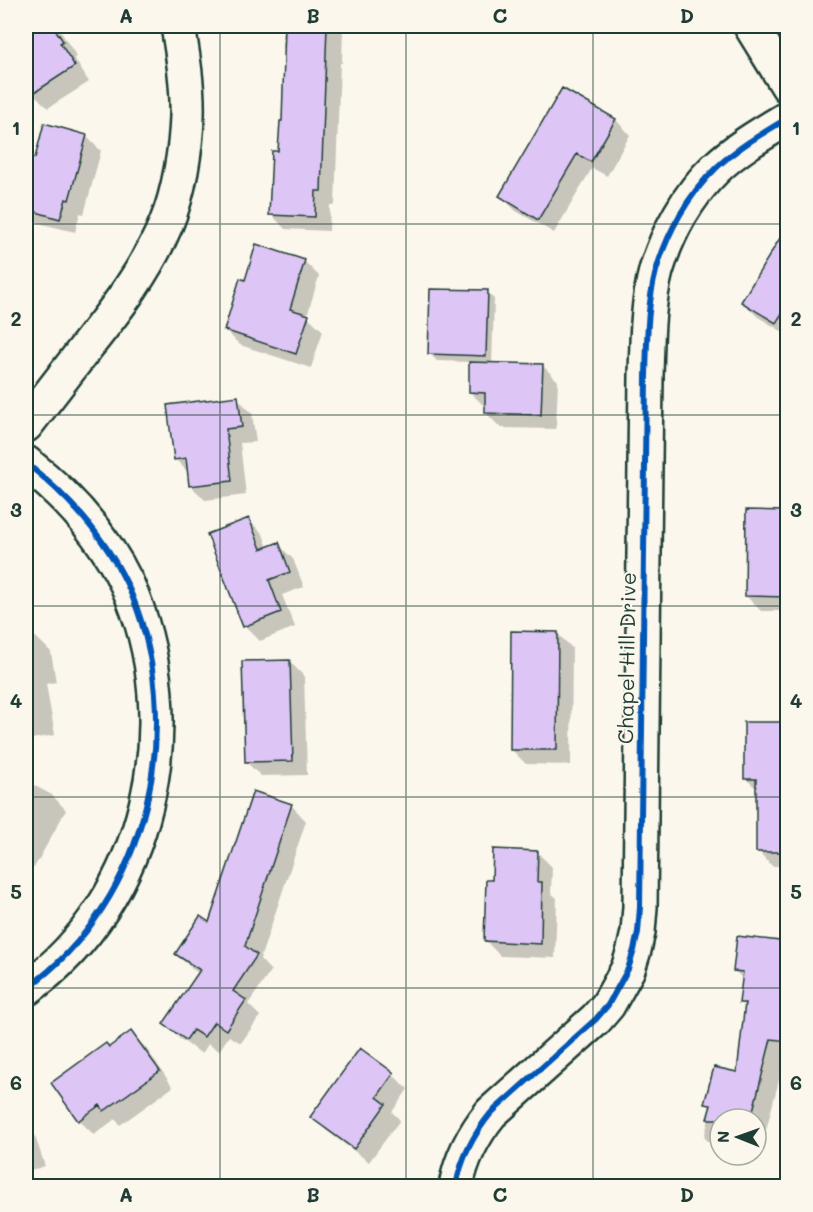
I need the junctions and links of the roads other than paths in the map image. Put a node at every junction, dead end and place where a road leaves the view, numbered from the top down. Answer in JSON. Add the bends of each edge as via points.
{"nodes":[{"id":1,"x":178,"y":26,"type":"edge"},
{"id":2,"x":751,"y":26,"type":"edge"},
{"id":3,"x":788,"y":86,"type":"edge"},
{"id":4,"x":788,"y":118,"type":"edge"},
{"id":5,"x":26,"y":425,"type":"edge"},
{"id":6,"x":26,"y":463,"type":"edge"},
{"id":7,"x":26,"y":989,"type":"edge"},
{"id":8,"x":456,"y":1186,"type":"edge"}],
"edges":[{"from":1,"to":5,"type":"street","via":[[187,117],[184,151],[167,221],[137,280]]},
{"from":2,"to":3,"type":"street"},
{"from":4,"to":8,"type":"street","name":"Chapel Hill Drive","via":[[715,169],[678,220],[656,271],[647,338],[640,908],[634,950],[619,987],[596,1019],[479,1127]]},
{"from":6,"to":7,"type":"street","via":[[66,497],[88,523],[127,584],[149,652],[157,729],[151,790],[117,884],[83,934]]}]}
